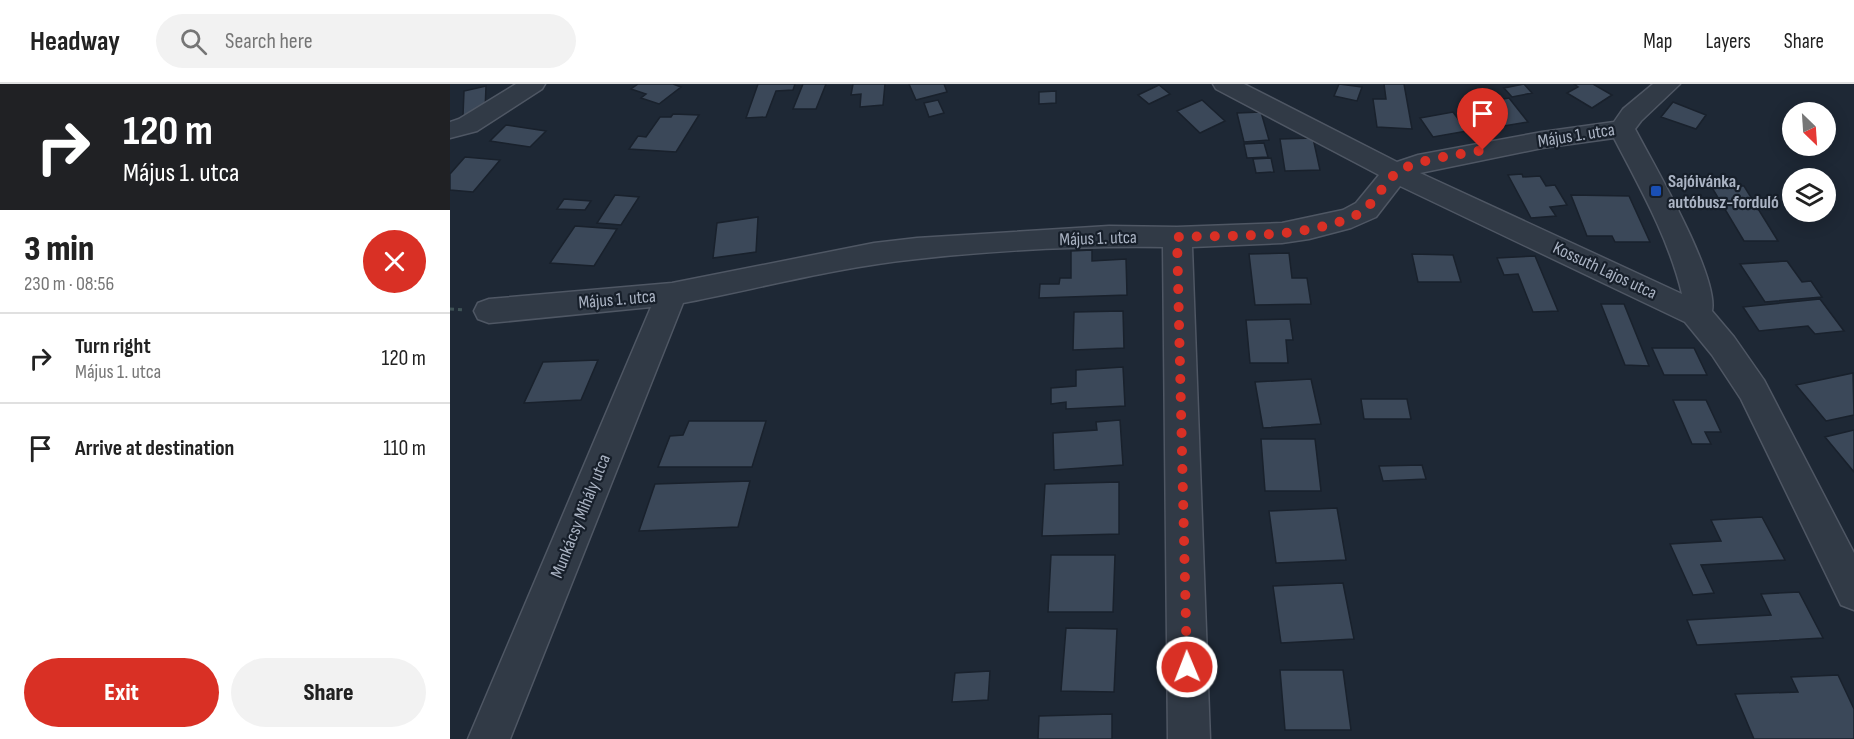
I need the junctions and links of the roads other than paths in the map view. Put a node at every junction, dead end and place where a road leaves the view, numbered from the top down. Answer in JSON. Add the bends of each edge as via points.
{"nodes":[{"id":1,"x":533,"y":84,"type":"edge"},
{"id":2,"x":1225,"y":84,"type":"edge"},
{"id":3,"x":1668,"y":84,"type":"edge"},
{"id":4,"x":1622,"y":129,"type":"junction"},
{"id":5,"x":450,"y":130,"type":"edge"},
{"id":6,"x":1396,"y":173,"type":"junction"},
{"id":7,"x":1177,"y":237,"type":"junction"},
{"id":8,"x":672,"y":294,"type":"junction"},
{"id":9,"x":489,"y":311,"type":"dead end"},
{"id":10,"x":1696,"y":314,"type":"junction"},
{"id":11,"x":1854,"y":592,"type":"edge"},
{"id":12,"x":489,"y":739,"type":"edge"},
{"id":13,"x":1189,"y":739,"type":"edge"}],
"edges":[{"from":1,"to":5,"type":"street","via":[[468,125]]},
{"from":2,"to":6,"type":"street","name":"Kossuth Lajos utca"},
{"from":3,"to":4,"type":"street","name":"Május 1. utca","via":[[1632,115]]},
{"from":4,"to":6,"type":"street","name":"Május 1. utca","via":[[1444,158]]},
{"from":4,"to":10,"type":"street","via":[[1665,212],[1693,278],[1699,301]]},
{"from":6,"to":7,"type":"street","name":"Május 1. utca","via":[[1366,210],[1335,223],[1282,233]]},
{"from":6,"to":10,"type":"street","name":"Kossuth Lajos utca"},
{"from":7,"to":8,"type":"street","name":"Május 1. utca","via":[[1109,236],[917,248]]},
{"from":7,"to":13,"type":"street"},
{"from":8,"to":9,"type":"street","name":"Május 1. utca"},
{"from":8,"to":12,"type":"street","name":"Munkácsy Mihály utca"},
{"from":10,"to":11,"type":"street","name":"Kossuth Lajos utca","via":[[1753,390]]}]}
